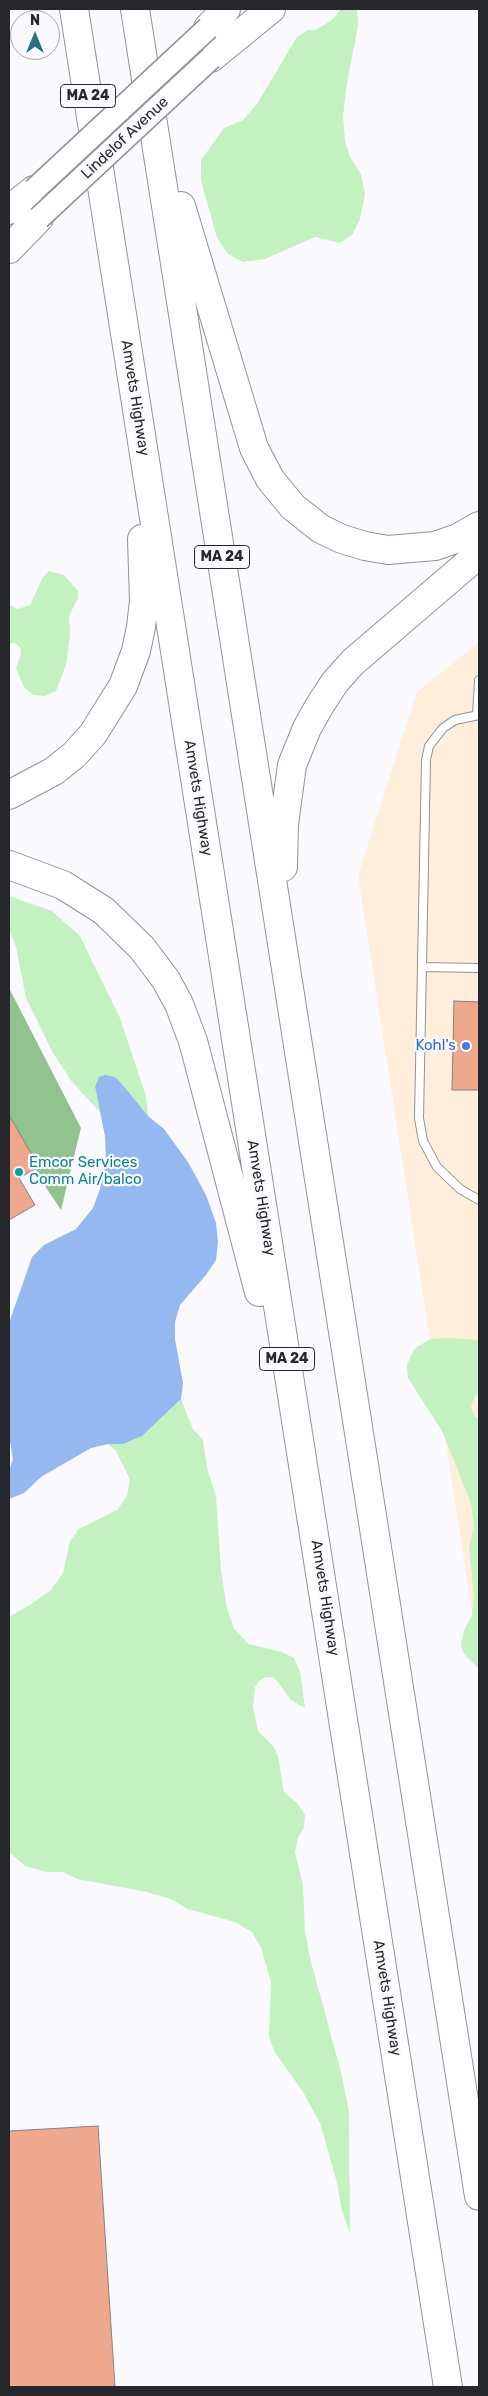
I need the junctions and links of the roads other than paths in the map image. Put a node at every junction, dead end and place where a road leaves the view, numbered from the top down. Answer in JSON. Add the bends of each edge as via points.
{"nodes":[{"id":1,"x":55,"y":9,"type":"edge"},
{"id":2,"x":74,"y":9,"type":"edge"},
{"id":3,"x":135,"y":9,"type":"edge"},
{"id":4,"x":226,"y":9,"type":"edge"},
{"id":5,"x":271,"y":9,"type":"edge"},
{"id":6,"x":208,"y":28,"type":"joint"},
{"id":7,"x":211,"y":58,"type":"joint"},
{"id":8,"x":144,"y":62,"type":"junction"},
{"id":9,"x":102,"y":184,"type":"junction"},
{"id":10,"x":34,"y":190,"type":"joint"},
{"id":11,"x":9,"y":210,"type":"edge"},
{"id":12,"x":39,"y":218,"type":"joint"},
{"id":13,"x":9,"y":249,"type":"edge"},
{"id":14,"x":125,"y":331,"type":"junction"},
{"id":15,"x":479,"y":526,"type":"edge"},
{"id":16,"x":479,"y":554,"type":"edge"},
{"id":17,"x":479,"y":680,"type":"edge"},
{"id":18,"x":478,"y":715,"type":"edge"},
{"id":19,"x":9,"y":795,"type":"edge"},
{"id":20,"x":9,"y":865,"type":"edge"},
{"id":21,"x":422,"y":967,"type":"junction"},
{"id":22,"x":479,"y":968,"type":"edge"},
{"id":23,"x":300,"y":1053,"type":"junction"},
{"id":24,"x":479,"y":1200,"type":"edge"},
{"id":25,"x":327,"y":1613,"type":"junction"},
{"id":26,"x":479,"y":2196,"type":"edge"},
{"id":27,"x":448,"y":2387,"type":"edge"}],
"edges":[{"from":1,"to":9,"type":"highway"},
{"from":2,"to":9,"type":"highway","name":"Amvets Highway","number":"MA 24"},
{"from":3,"to":8,"type":"highway","number":"MA 24"},
{"from":4,"to":6,"type":"highway"},
{"from":5,"to":7,"type":"highway"},
{"from":6,"to":10,"type":"main road","name":"Lindelof Avenue","bridge":true},
{"from":7,"to":12,"type":"main road","name":"Lindelof Avenue","bridge":true},
{"from":8,"to":15,"type":"highway","via":[[169,165],[246,424],[270,479],[293,507],[321,529],[365,546],[400,550],[423,548],[458,538]]},
{"from":8,"to":23,"type":"highway","number":"MA 24"},
{"from":9,"to":14,"type":"highway","name":"Amvets Highway","number":"MA 24"},
{"from":10,"to":11,"type":"highway"},
{"from":12,"to":13,"type":"highway"},
{"from":14,"to":19,"type":"highway","via":[[144,563],[144,601],[136,651],[123,686],[93,734],[54,772]]},
{"from":14,"to":25,"type":"highway","name":"Amvets Highway","number":"MA 24"},
{"from":16,"to":23,"type":"highway","via":[[353,662],[320,705],[296,753],[288,788],[283,863]]},
{"from":17,"to":18,"type":"lane"},
{"from":18,"to":21,"type":"lane","via":[[455,720],[443,728],[427,752]]},
{"from":20,"to":25,"type":"highway","via":[[62,885],[117,922],[166,980],[184,1016],[244,1229]]},
{"from":21,"to":22,"type":"lane"},
{"from":21,"to":24,"type":"lane","via":[[420,1134],[437,1168]]},
{"from":23,"to":26,"type":"highway","number":"MA 24"},
{"from":25,"to":27,"type":"highway","name":"Amvets Highway","number":"MA 24"}]}
